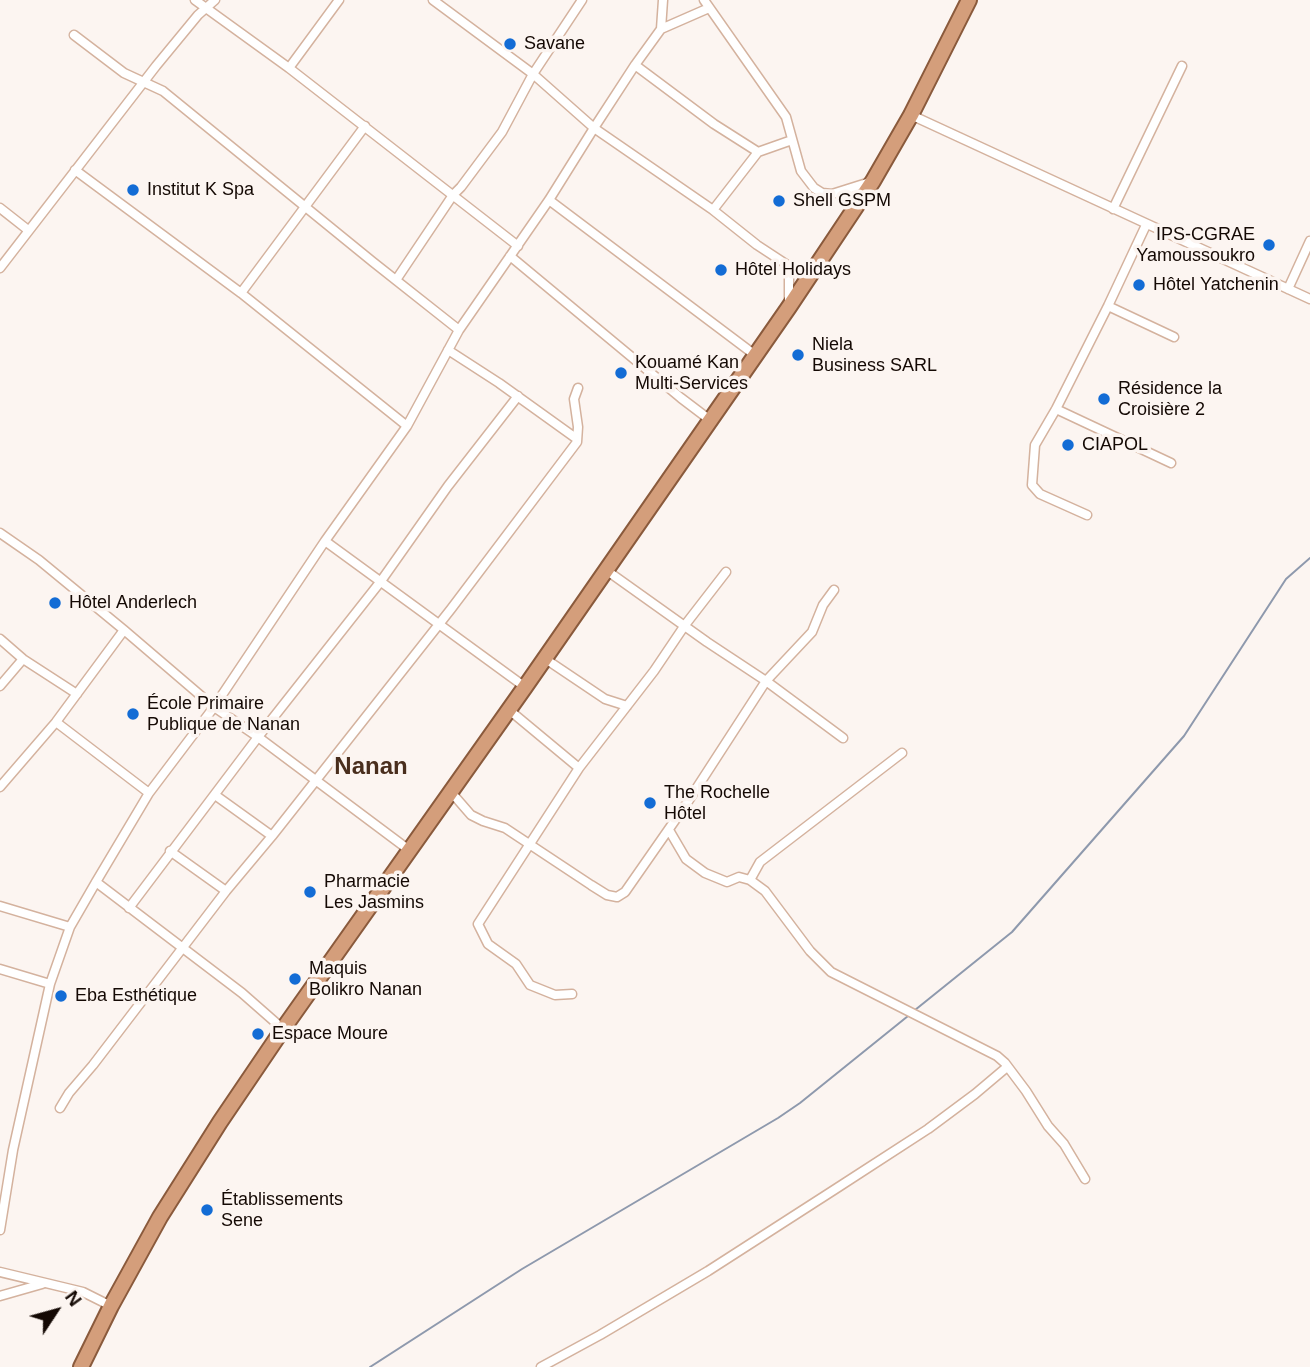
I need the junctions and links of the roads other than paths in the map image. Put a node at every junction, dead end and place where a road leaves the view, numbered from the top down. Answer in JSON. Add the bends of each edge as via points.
{"nodes":[{"id":1,"x":195,"y":0,"type":"edge"},
{"id":2,"x":215,"y":0,"type":"edge"},
{"id":3,"x":339,"y":0,"type":"edge"},
{"id":4,"x":433,"y":0,"type":"edge"},
{"id":5,"x":582,"y":0,"type":"edge"},
{"id":6,"x":663,"y":0,"type":"edge"},
{"id":7,"x":969,"y":0,"type":"edge"},
{"id":8,"x":707,"y":4,"type":"edge"},
{"id":9,"x":205,"y":8,"type":"junction"},
{"id":10,"x":661,"y":29,"type":"junction"},
{"id":11,"x":74,"y":35,"type":"dead end"},
{"id":12,"x":635,"y":65,"type":"junction"},
{"id":13,"x":1182,"y":65,"type":"dead end"},
{"id":14,"x":289,"y":68,"type":"junction"},
{"id":15,"x":533,"y":74,"type":"junction"},
{"id":16,"x":145,"y":82,"type":"junction"},
{"id":17,"x":911,"y":115,"type":"junction"},
{"id":18,"x":365,"y":126,"type":"junction"},
{"id":19,"x":594,"y":128,"type":"junction"},
{"id":20,"x":792,"y":140,"type":"junction"},
{"id":21,"x":758,"y":152,"type":"junction"},
{"id":22,"x":75,"y":170,"type":"junction"},
{"id":23,"x":873,"y":181,"type":"junction"},
{"id":24,"x":453,"y":195,"type":"junction"},
{"id":25,"x":549,"y":200,"type":"junction"},
{"id":26,"x":306,"y":207,"type":"junction"},
{"id":27,"x":0,"y":208,"type":"edge"},
{"id":28,"x":1113,"y":209,"type":"junction"},
{"id":29,"x":713,"y":211,"type":"junction"},
{"id":30,"x":1146,"y":225,"type":"junction"},
{"id":31,"x":28,"y":230,"type":"junction"},
{"id":32,"x":1310,"y":240,"type":"edge"},
{"id":33,"x":518,"y":246,"type":"junction"},
{"id":34,"x":510,"y":256,"type":"junction"},
{"id":35,"x":0,"y":268,"type":"edge"},
{"id":36,"x":396,"y":280,"type":"junction"},
{"id":37,"x":1288,"y":289,"type":"junction"},
{"id":38,"x":241,"y":293,"type":"junction"},
{"id":39,"x":1310,"y":299,"type":"edge"},
{"id":40,"x":1108,"y":306,"type":"junction"},
{"id":41,"x":789,"y":307,"type":"junction"},
{"id":42,"x":459,"y":330,"type":"junction"},
{"id":43,"x":1174,"y":337,"type":"dead end"},
{"id":44,"x":448,"y":350,"type":"junction"},
{"id":45,"x":755,"y":355,"type":"junction"},
{"id":46,"x":578,"y":388,"type":"dead end"},
{"id":47,"x":518,"y":397,"type":"junction"},
{"id":48,"x":1056,"y":409,"type":"junction"},
{"id":49,"x":710,"y":420,"type":"junction"},
{"id":50,"x":407,"y":426,"type":"junction"},
{"id":51,"x":577,"y":439,"type":"junction"},
{"id":52,"x":1171,"y":463,"type":"dead end"},
{"id":53,"x":1087,"y":515,"type":"dead end"},
{"id":54,"x":0,"y":533,"type":"edge"},
{"id":55,"x":325,"y":541,"type":"junction"},
{"id":56,"x":606,"y":570,"type":"junction"},
{"id":57,"x":726,"y":572,"type":"dead end"},
{"id":58,"x":381,"y":581,"type":"junction"},
{"id":59,"x":834,"y":590,"type":"dead end"},
{"id":60,"x":439,"y":625,"type":"junction"},
{"id":61,"x":685,"y":625,"type":"junction"},
{"id":62,"x":124,"y":630,"type":"junction"},
{"id":63,"x":0,"y":639,"type":"edge"},
{"id":64,"x":544,"y":658,"type":"junction"},
{"id":65,"x":23,"y":659,"type":"junction"},
{"id":66,"x":766,"y":681,"type":"junction"},
{"id":67,"x":0,"y":686,"type":"edge"},
{"id":68,"x":525,"y":687,"type":"junction"},
{"id":69,"x":77,"y":694,"type":"junction"},
{"id":70,"x":627,"y":706,"type":"junction"},
{"id":71,"x":214,"y":707,"type":"junction"},
{"id":72,"x":508,"y":709,"type":"junction"},
{"id":73,"x":56,"y":722,"type":"junction"},
{"id":74,"x":258,"y":737,"type":"junction"},
{"id":75,"x":843,"y":738,"type":"dead end"},
{"id":76,"x":902,"y":754,"type":"dead end"},
{"id":77,"x":579,"y":768,"type":"junction"},
{"id":78,"x":317,"y":780,"type":"junction"},
{"id":79,"x":0,"y":787,"type":"edge"},
{"id":80,"x":451,"y":792,"type":"junction"},
{"id":81,"x":149,"y":793,"type":"junction"},
{"id":82,"x":215,"y":795,"type":"junction"},
{"id":83,"x":669,"y":830,"type":"junction"},
{"id":84,"x":272,"y":836,"type":"junction"},
{"id":85,"x":530,"y":846,"type":"junction"},
{"id":86,"x":410,"y":850,"type":"junction"},
{"id":87,"x":170,"y":851,"type":"junction"},
{"id":88,"x":750,"y":880,"type":"junction"},
{"id":89,"x":96,"y":882,"type":"junction"},
{"id":90,"x":226,"y":891,"type":"junction"},
{"id":91,"x":0,"y":906,"type":"edge"},
{"id":92,"x":129,"y":908,"type":"junction"},
{"id":93,"x":70,"y":927,"type":"junction"},
{"id":94,"x":184,"y":948,"type":"junction"},
{"id":95,"x":0,"y":969,"type":"edge"},
{"id":96,"x":50,"y":984,"type":"junction"},
{"id":97,"x":572,"y":994,"type":"dead end"},
{"id":98,"x":283,"y":1029,"type":"junction"},
{"id":99,"x":1007,"y":1067,"type":"junction"},
{"id":100,"x":60,"y":1108,"type":"dead end"},
{"id":101,"x":1085,"y":1179,"type":"dead end"},
{"id":102,"x":0,"y":1230,"type":"edge"},
{"id":103,"x":0,"y":1272,"type":"edge"},
{"id":104,"x":45,"y":1283,"type":"junction"},
{"id":105,"x":0,"y":1296,"type":"edge"},
{"id":106,"x":111,"y":1306,"type":"junction"},
{"id":107,"x":81,"y":1367,"type":"edge"},
{"id":108,"x":541,"y":1367,"type":"edge"}],
"edges":[{"from":1,"to":9,"type":"street"},
{"from":2,"to":9,"type":"street"},
{"from":3,"to":14,"type":"street"},
{"from":4,"to":15,"type":"street"},
{"from":5,"to":15,"type":"street"},
{"from":6,"to":10,"type":"street"},
{"from":7,"to":17,"type":"highway"},
{"from":8,"to":10,"type":"street"},
{"from":8,"to":20,"type":"street","via":[[786,117]]},
{"from":9,"to":14,"type":"street"},
{"from":9,"to":16,"type":"street"},
{"from":10,"to":12,"type":"street"},
{"from":11,"to":16,"type":"street"},
{"from":12,"to":19,"type":"street"},
{"from":12,"to":21,"type":"street"},
{"from":13,"to":28,"type":"street"},
{"from":14,"to":18,"type":"street"},
{"from":15,"to":19,"type":"street"},
{"from":15,"to":24,"type":"street","via":[[502,132]]},
{"from":16,"to":22,"type":"street"},
{"from":16,"to":26,"type":"street","via":[[163,91]]},
{"from":17,"to":23,"type":"highway"},
{"from":17,"to":28,"type":"street"},
{"from":18,"to":24,"type":"street"},
{"from":18,"to":26,"type":"street"},
{"from":19,"to":25,"type":"street"},
{"from":19,"to":29,"type":"street"},
{"from":20,"to":21,"type":"street"},
{"from":20,"to":23,"type":"street","via":[[801,171],[822,193]]},
{"from":21,"to":29,"type":"street"},
{"from":22,"to":31,"type":"street"},
{"from":22,"to":38,"type":"street"},
{"from":23,"to":41,"type":"highway"},
{"from":24,"to":33,"type":"street"},
{"from":24,"to":36,"type":"street"},
{"from":25,"to":33,"type":"street"},
{"from":25,"to":45,"type":"street"},
{"from":26,"to":36,"type":"street"},
{"from":26,"to":38,"type":"street"},
{"from":27,"to":31,"type":"street"},
{"from":28,"to":30,"type":"street"},
{"from":29,"to":41,"type":"street","via":[[789,266]]},
{"from":30,"to":37,"type":"street"},
{"from":30,"to":40,"type":"street"},
{"from":31,"to":35,"type":"street"},
{"from":32,"to":37,"type":"street"},
{"from":33,"to":34,"type":"street"},
{"from":34,"to":42,"type":"street"},
{"from":34,"to":49,"type":"street"},
{"from":36,"to":42,"type":"street"},
{"from":37,"to":39,"type":"street"},
{"from":38,"to":50,"type":"street"},
{"from":40,"to":43,"type":"street"},
{"from":40,"to":48,"type":"street"},
{"from":41,"to":45,"type":"highway"},
{"from":42,"to":44,"type":"street"},
{"from":44,"to":47,"type":"street"},
{"from":44,"to":50,"type":"street"},
{"from":45,"to":49,"type":"highway"},
{"from":46,"to":51,"type":"street","via":[[573,399]]},
{"from":47,"to":51,"type":"street"},
{"from":47,"to":58,"type":"street","via":[[447,486]]},
{"from":48,"to":52,"type":"street"},
{"from":48,"to":53,"type":"street","via":[[1035,445],[1032,485],[1040,494]]},
{"from":49,"to":56,"type":"highway"},
{"from":50,"to":55,"type":"street"},
{"from":51,"to":60,"type":"street"},
{"from":54,"to":62,"type":"street"},
{"from":55,"to":58,"type":"street"},
{"from":55,"to":71,"type":"street"},
{"from":56,"to":61,"type":"street"},
{"from":56,"to":64,"type":"highway"},
{"from":57,"to":61,"type":"street"},
{"from":58,"to":60,"type":"street"},
{"from":58,"to":74,"type":"street"},
{"from":59,"to":66,"type":"street","via":[[812,632]]},
{"from":60,"to":68,"type":"street"},
{"from":60,"to":78,"type":"street"},
{"from":61,"to":66,"type":"street"},
{"from":61,"to":70,"type":"street"},
{"from":62,"to":69,"type":"street"},
{"from":62,"to":71,"type":"street"},
{"from":63,"to":65,"type":"street"},
{"from":64,"to":68,"type":"highway"},
{"from":64,"to":70,"type":"street","via":[[605,699]]},
{"from":65,"to":67,"type":"street"},
{"from":65,"to":69,"type":"street"},
{"from":66,"to":75,"type":"street"},
{"from":66,"to":83,"type":"street"},
{"from":68,"to":72,"type":"highway"},
{"from":69,"to":73,"type":"street"},
{"from":70,"to":77,"type":"street"},
{"from":71,"to":74,"type":"street"},
{"from":71,"to":81,"type":"street"},
{"from":72,"to":77,"type":"street"},
{"from":72,"to":80,"type":"highway"},
{"from":73,"to":79,"type":"street"},
{"from":73,"to":81,"type":"street"},
{"from":74,"to":78,"type":"street"},
{"from":74,"to":82,"type":"street"},
{"from":76,"to":88,"type":"street","via":[[760,862]]},
{"from":77,"to":85,"type":"street"},
{"from":78,"to":84,"type":"street"},
{"from":78,"to":86,"type":"street"},
{"from":80,"to":85,"type":"street","via":[[471,815],[505,828]]},
{"from":80,"to":86,"type":"highway"},
{"from":81,"to":89,"type":"street"},
{"from":82,"to":84,"type":"street"},
{"from":82,"to":87,"type":"street"},
{"from":83,"to":85,"type":"street","via":[[617,897]]},
{"from":83,"to":88,"type":"street","via":[[686,859],[705,873],[727,882],[739,877]]},
{"from":84,"to":90,"type":"street"},
{"from":85,"to":97,"type":"street","via":[[478,924],[488,944],[516,964],[530,985],[555,995]]},
{"from":86,"to":98,"type":"highway"},
{"from":87,"to":90,"type":"street"},
{"from":87,"to":92,"type":"street"},
{"from":88,"to":99,"type":"street","via":[[775,901],[831,972],[990,1052]]},
{"from":89,"to":92,"type":"street"},
{"from":89,"to":93,"type":"street"},
{"from":90,"to":94,"type":"street"},
{"from":91,"to":93,"type":"street"},
{"from":92,"to":94,"type":"street"},
{"from":93,"to":96,"type":"street"},
{"from":94,"to":98,"type":"street"},
{"from":94,"to":100,"type":"street"},
{"from":95,"to":96,"type":"street"},
{"from":96,"to":102,"type":"street"},
{"from":98,"to":106,"type":"highway","via":[[160,1217]]},
{"from":99,"to":101,"type":"street"},
{"from":99,"to":108,"type":"street","via":[[939,1121],[848,1181],[708,1271]]},
{"from":103,"to":104,"type":"street"},
{"from":104,"to":105,"type":"street"},
{"from":104,"to":106,"type":"street","via":[[83,1292]]},
{"from":106,"to":107,"type":"highway"}]}
